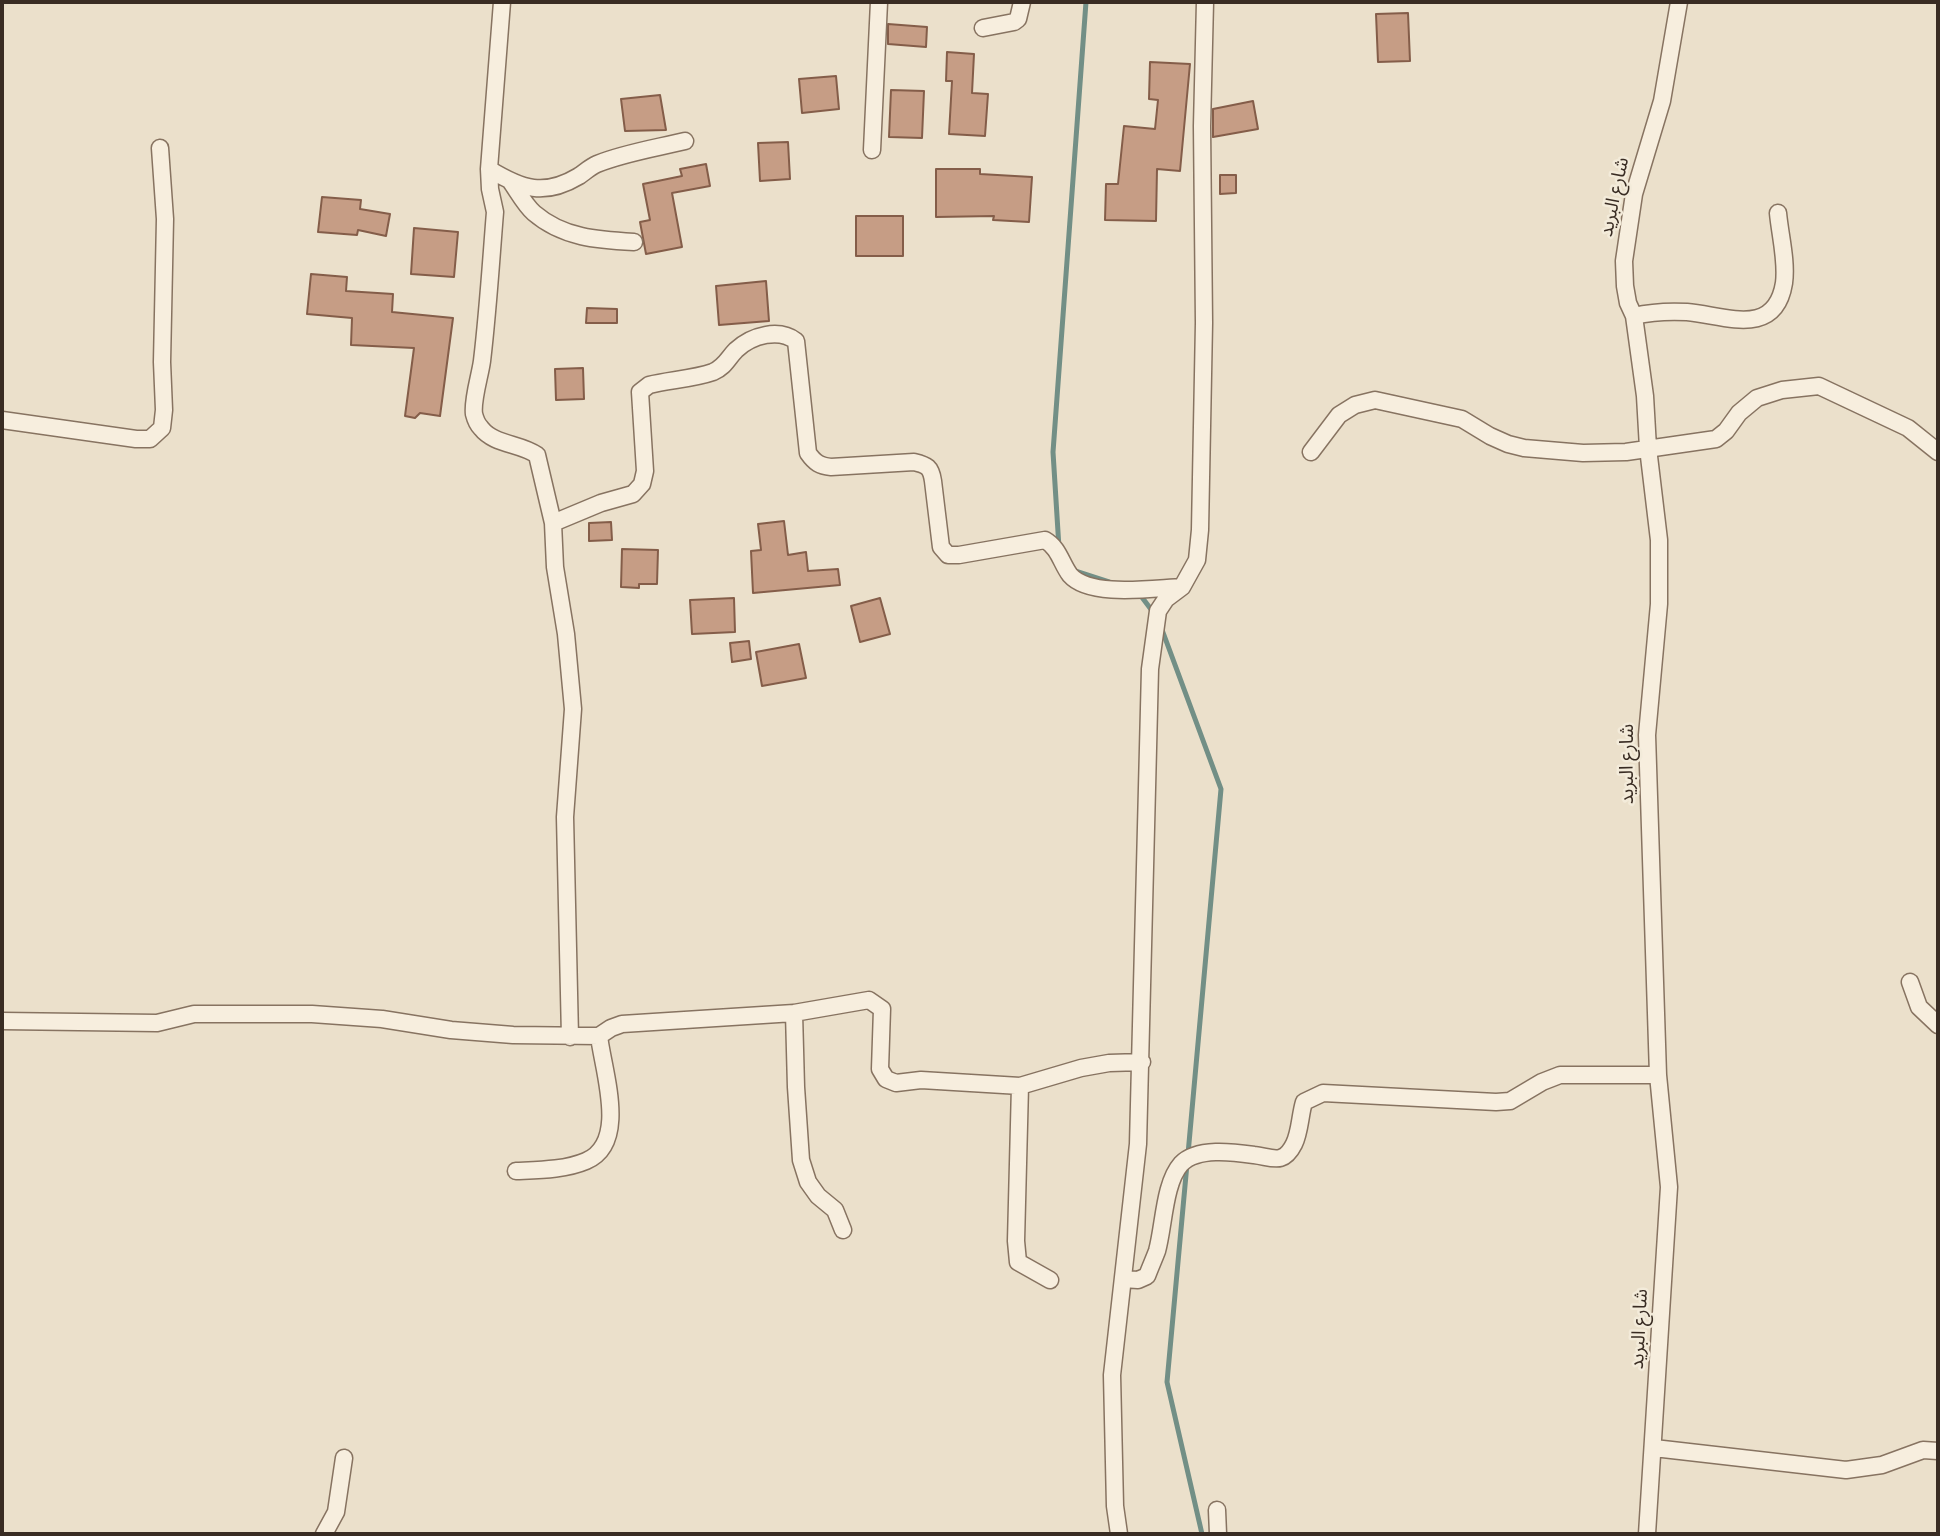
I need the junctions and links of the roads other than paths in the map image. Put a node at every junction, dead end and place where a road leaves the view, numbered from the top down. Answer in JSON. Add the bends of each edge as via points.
{"nodes":[{"id":1,"x":502,"y":2,"type":"edge"},
{"id":2,"x":879,"y":2,"type":"edge"},
{"id":3,"x":1022,"y":2,"type":"edge"},
{"id":4,"x":1205,"y":2,"type":"edge"},
{"id":5,"x":1679,"y":2,"type":"edge"},
{"id":6,"x":983,"y":28,"type":"dead end"},
{"id":7,"x":685,"y":141,"type":"dead end"},
{"id":8,"x":160,"y":148,"type":"dead end"},
{"id":9,"x":872,"y":150,"type":"dead end"},
{"id":10,"x":489,"y":169,"type":"junction"},
{"id":11,"x":511,"y":182,"type":"junction"},
{"id":12,"x":1778,"y":213,"type":"dead end"},
{"id":13,"x":634,"y":242,"type":"dead end"},
{"id":14,"x":1634,"y":316,"type":"junction"},
{"id":15,"x":2,"y":421,"type":"edge"},
{"id":16,"x":1648,"y":448,"type":"junction"},
{"id":17,"x":1311,"y":452,"type":"dead end"},
{"id":18,"x":1938,"y":452,"type":"edge"},
{"id":19,"x":553,"y":523,"type":"junction"},
{"id":20,"x":1182,"y":587,"type":"junction"},
{"id":21,"x":1910,"y":982,"type":"dead end"},
{"id":22,"x":794,"y":1013,"type":"junction"},
{"id":23,"x":2,"y":1021,"type":"edge"},
{"id":24,"x":1938,"y":1025,"type":"edge"},
{"id":25,"x":599,"y":1036,"type":"junction"},
{"id":26,"x":570,"y":1037,"type":"junction"},
{"id":27,"x":1142,"y":1062,"type":"junction"},
{"id":28,"x":1658,"y":1075,"type":"junction"},
{"id":29,"x":1020,"y":1086,"type":"junction"},
{"id":30,"x":516,"y":1171,"type":"dead end"},
{"id":31,"x":843,"y":1230,"type":"dead end"},
{"id":32,"x":1123,"y":1279,"type":"junction"},
{"id":33,"x":1050,"y":1280,"type":"dead end"},
{"id":34,"x":1654,"y":1448,"type":"junction"},
{"id":35,"x":1938,"y":1451,"type":"edge"},
{"id":36,"x":344,"y":1458,"type":"dead end"},
{"id":37,"x":1217,"y":1510,"type":"dead end"},
{"id":38,"x":324,"y":1534,"type":"edge"},
{"id":39,"x":1119,"y":1534,"type":"edge"},
{"id":40,"x":1218,"y":1534,"type":"edge"},
{"id":41,"x":1647,"y":1534,"type":"edge"}],
"edges":[{"from":1,"to":10,"type":"street"},
{"from":2,"to":9,"type":"street"},
{"from":3,"to":6,"type":"street","via":[[1018,19]]},
{"from":4,"to":20,"type":"street","via":[[1200,530],[1197,559]]},
{"from":5,"to":14,"type":"street","name":"شارع البريد","via":[[1662,101],[1633,194],[1627,232],[1625,286]]},
{"from":7,"to":11,"type":"street","via":[[594,165],[555,189]]},
{"from":8,"to":15,"type":"street","via":[[165,219],[162,428],[150,439],[135,439]]},
{"from":10,"to":11,"type":"street"},
{"from":10,"to":19,"type":"street","via":[[495,212],[474,415],[493,439],[527,447],[537,455]]},
{"from":11,"to":13,"type":"street","via":[[533,213],[563,232]]},
{"from":12,"to":14,"type":"street","via":[[1784,282],[1779,300],[1762,318],[1734,321],[1685,312]]},
{"from":14,"to":16,"type":"street","name":"شارع البريد"},
{"from":16,"to":17,"type":"street","via":[[1583,453],[1524,448],[1490,436],[1462,419],[1375,400],[1339,415]]},
{"from":16,"to":18,"type":"street","via":[[1716,439],[1757,398],[1819,386],[1908,428]]},
{"from":16,"to":28,"type":"street","name":"شارع البريد","via":[[1659,540],[1659,604],[1647,735]]},
{"from":19,"to":20,"type":"street","via":[[634,494],[642,484],[640,392],[714,372],[753,339],[786,334],[796,341],[808,453],[822,466],[831,467],[926,465],[931,470],[941,547],[948,555],[1045,540],[1053,545],[1071,576],[1088,587]]},
{"from":19,"to":26,"type":"street","via":[[573,709],[565,817]]},
{"from":20,"to":27,"type":"street","via":[[1157,611],[1150,670]]},
{"from":21,"to":24,"type":"street","via":[[1919,1007]]},
{"from":22,"to":25,"type":"street","via":[[622,1024]]},
{"from":22,"to":29,"type":"street","via":[[869,1000],[882,1009],[880,1069],[886,1079]]},
{"from":22,"to":31,"type":"street","via":[[801,1160],[808,1182],[835,1210]]},
{"from":23,"to":26,"type":"street","via":[[157,1023],[194,1014],[312,1014]]},
{"from":25,"to":26,"type":"street"},
{"from":25,"to":30,"type":"street","via":[[609,1103],[610,1131],[605,1147],[587,1161]]},
{"from":27,"to":29,"type":"street","via":[[1081,1068]]},
{"from":27,"to":32,"type":"street","via":[[1139,1144]]},
{"from":28,"to":32,"type":"street","via":[[1560,1075],[1510,1101],[1496,1102],[1323,1093],[1304,1102],[1295,1142],[1286,1156],[1271,1160],[1218,1153],[1197,1155],[1182,1163],[1173,1179],[1147,1276]]},
{"from":28,"to":34,"type":"street","name":"شارع البريد","via":[[1669,1187]]},
{"from":29,"to":33,"type":"street","via":[[1018,1262]]},
{"from":32,"to":39,"type":"street","via":[[1112,1375]]},
{"from":34,"to":35,"type":"street","via":[[1846,1470],[1882,1465],[1923,1450]]},
{"from":34,"to":41,"type":"street","name":"شارع البريد"},
{"from":36,"to":38,"type":"street","via":[[336,1512]]},
{"from":37,"to":40,"type":"street"}]}
